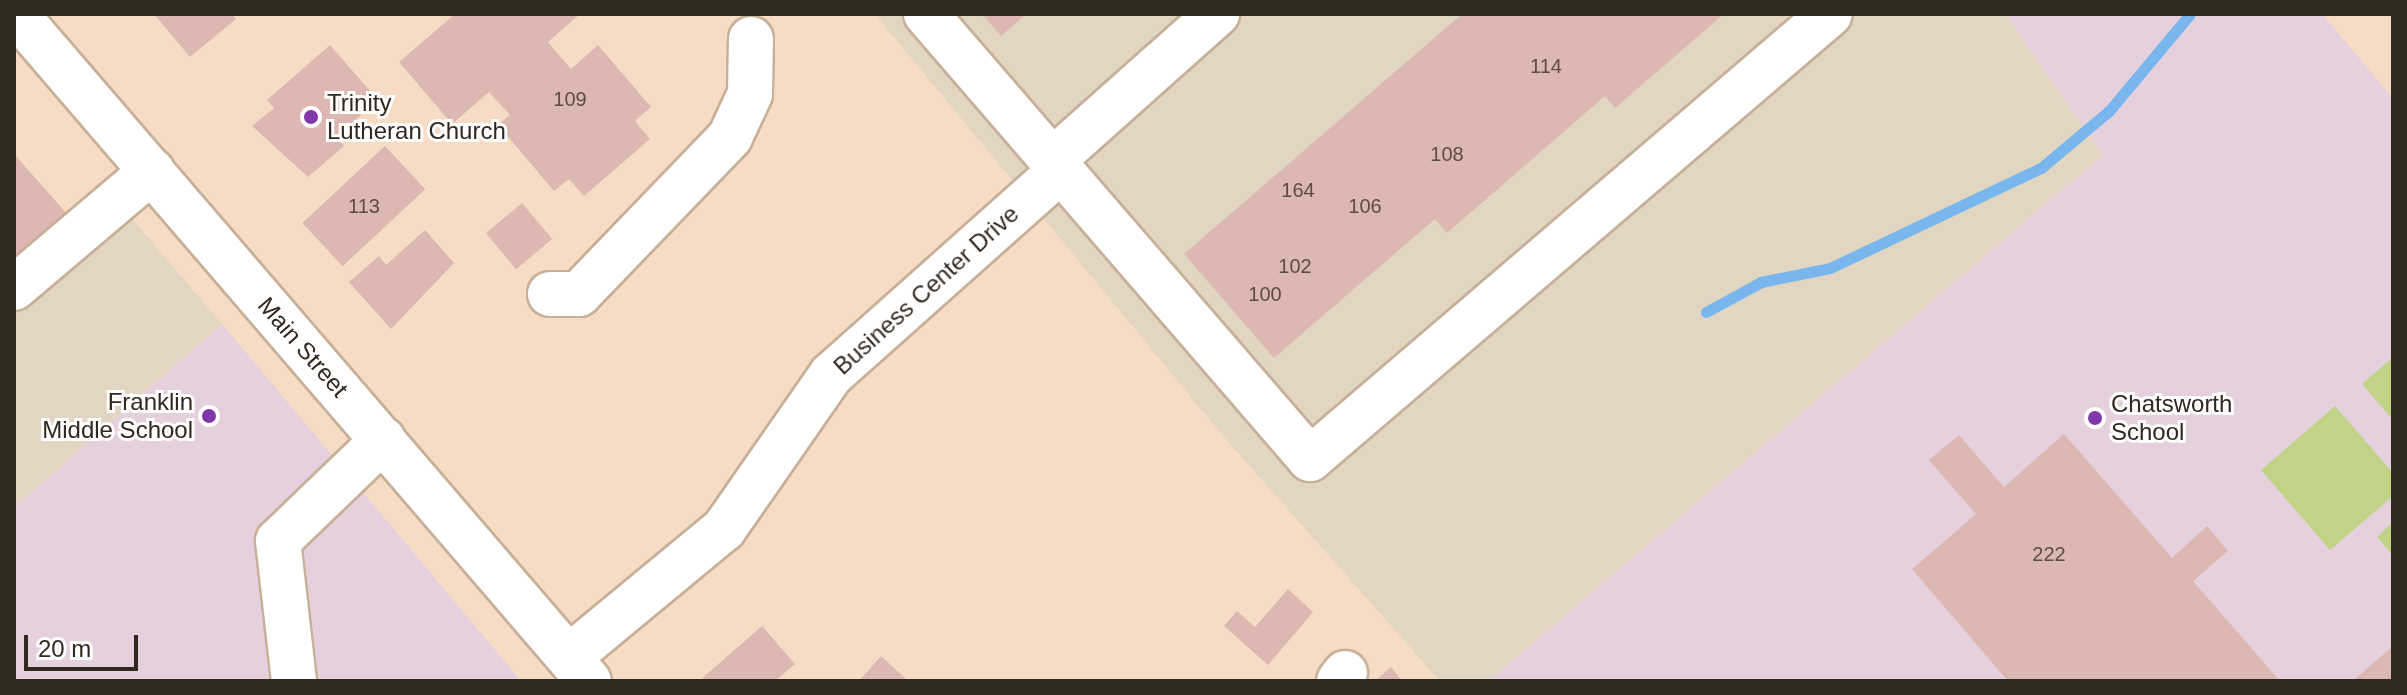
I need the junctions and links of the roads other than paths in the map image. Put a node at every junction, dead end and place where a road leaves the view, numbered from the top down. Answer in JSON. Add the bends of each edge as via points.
{"nodes":[{"id":1,"x":16,"y":14,"type":"edge"},
{"id":2,"x":926,"y":14,"type":"edge"},
{"id":3,"x":1217,"y":14,"type":"edge"},
{"id":4,"x":1830,"y":14,"type":"edge"},
{"id":5,"x":751,"y":39,"type":"dead end"},
{"id":6,"x":1057,"y":165,"type":"junction"},
{"id":7,"x":152,"y":171,"type":"junction"},
{"id":8,"x":14,"y":288,"type":"edge"},
{"id":9,"x":550,"y":294,"type":"dead end"},
{"id":10,"x":383,"y":440,"type":"junction"},
{"id":11,"x":579,"y":669,"type":"edge"},
{"id":12,"x":294,"y":681,"type":"edge"}],
"edges":[{"from":1,"to":7,"type":"main road","name":"Main Street"},
{"from":2,"to":6,"type":"main road"},
{"from":3,"to":6,"type":"main road","name":"Business Center Drive"},
{"from":4,"to":6,"type":"main road","via":[[1310,459]]},
{"from":5,"to":9,"type":"main road","via":[[750,94],[730,137],[579,294]]},
{"from":6,"to":11,"type":"main road","name":"Business Center Drive","via":[[831,375],[724,529]]},
{"from":7,"to":8,"type":"main road"},
{"from":7,"to":10,"type":"main road","name":"Main Street"},
{"from":10,"to":11,"type":"main road","name":"Main Street"},
{"from":10,"to":12,"type":"main road","via":[[278,541]]}]}
